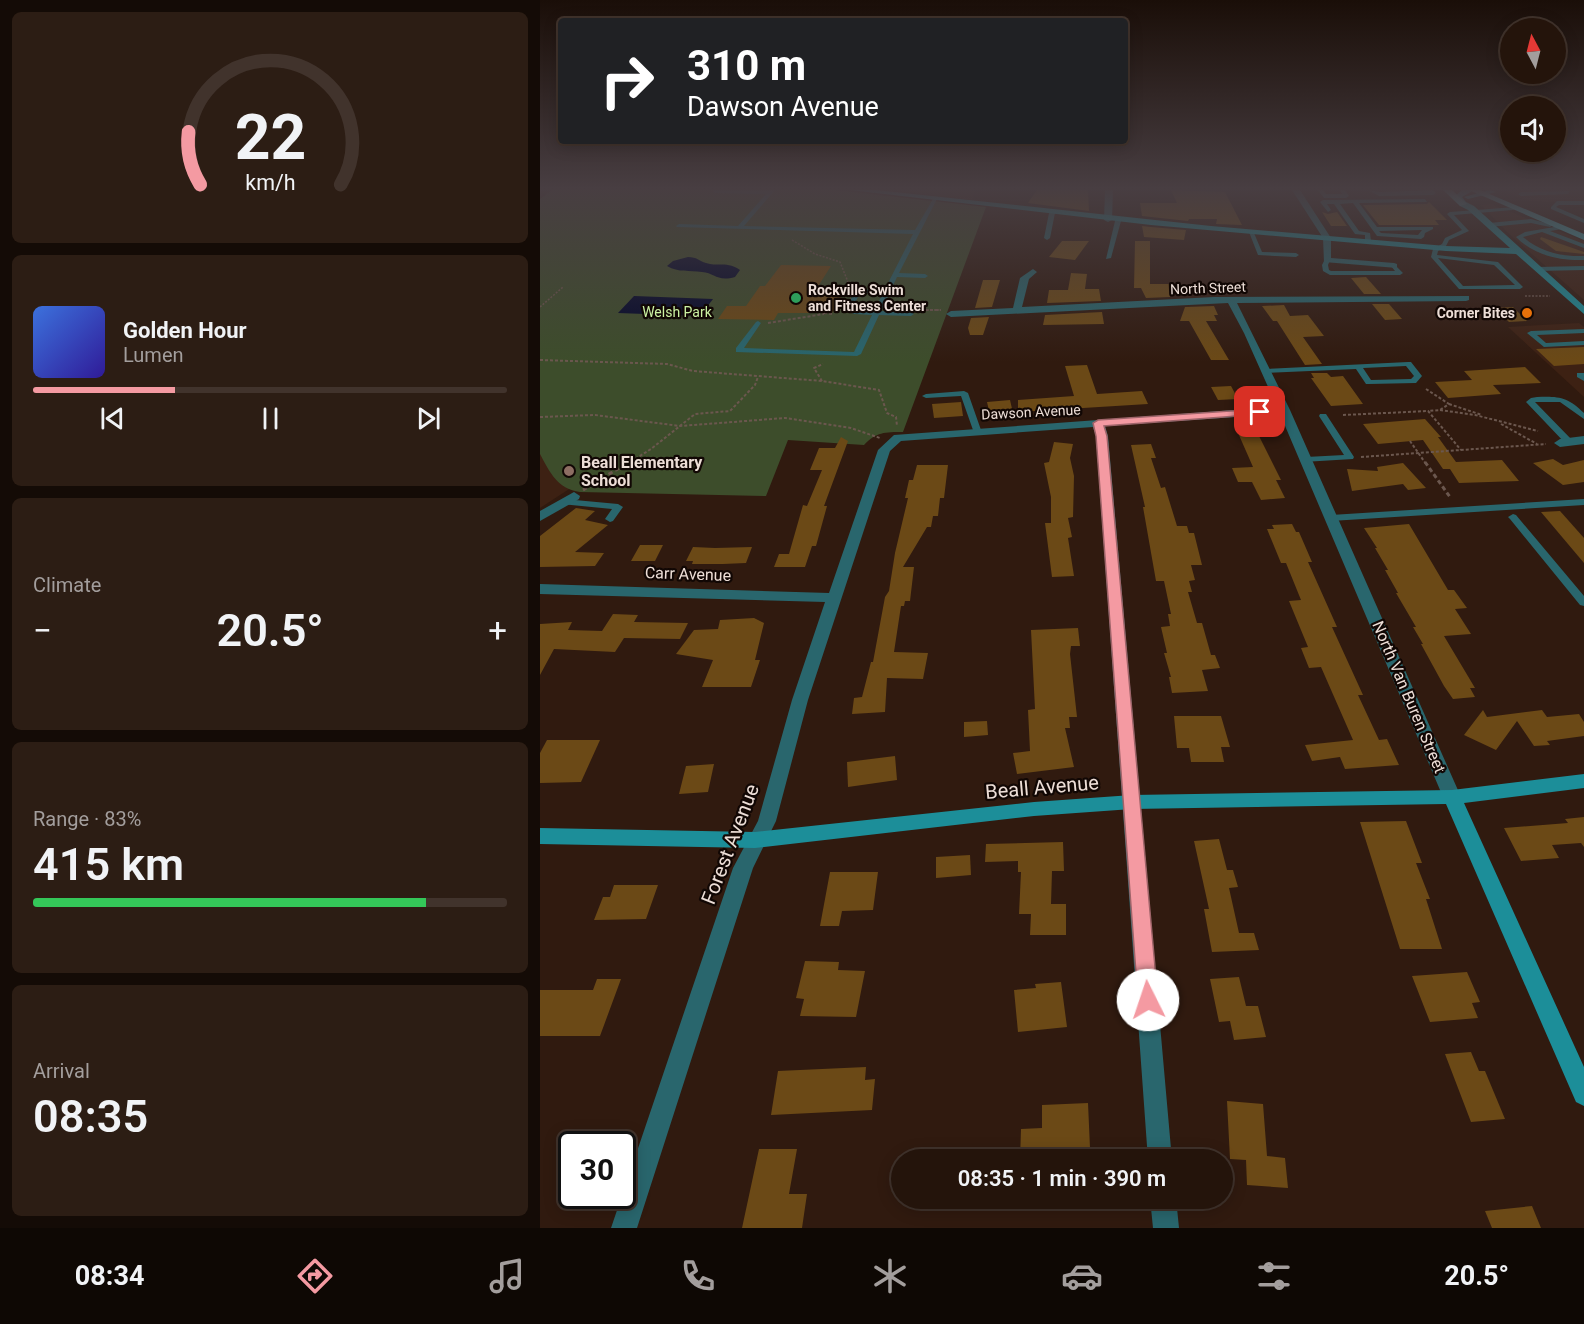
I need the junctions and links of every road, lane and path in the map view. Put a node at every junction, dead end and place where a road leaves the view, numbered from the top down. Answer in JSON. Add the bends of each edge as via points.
{"nodes":[{"id":1,"x":804,"y":247,"type":"edge"},
{"id":2,"x":909,"y":247,"type":"edge"},
{"id":3,"x":1109,"y":247,"type":"edge"},
{"id":4,"x":1257,"y":247,"type":"edge"},
{"id":5,"x":1327,"y":247,"type":"edge"},
{"id":6,"x":1435,"y":247,"type":"edge"},
{"id":7,"x":1513,"y":247,"type":"edge"},
{"id":8,"x":1536,"y":247,"type":"edge"},
{"id":9,"x":1440,"y":248,"type":"junction"},
{"id":10,"x":1516,"y":250,"type":"junction"},
{"id":11,"x":1541,"y":250,"type":"junction"},
{"id":12,"x":1296,"y":255,"type":"dead end"},
{"id":13,"x":1434,"y":256,"type":"junction"},
{"id":14,"x":1108,"y":258,"type":"dead end"},
{"id":15,"x":1584,"y":258,"type":"edge"},
{"id":16,"x":1394,"y":266,"type":"dead end"},
{"id":17,"x":1584,"y":268,"type":"edge"},
{"id":18,"x":1033,"y":272,"type":"dead end"},
{"id":19,"x":1540,"y":272,"type":"junction"},
{"id":20,"x":1584,"y":274,"type":"edge"},
{"id":21,"x":895,"y":276,"type":"junction"},
{"id":22,"x":925,"y":276,"type":"dead end"},
{"id":23,"x":563,"y":287,"type":"dead end"},
{"id":24,"x":850,"y":287,"type":"dead end"},
{"id":25,"x":888,"y":291,"type":"junction"},
{"id":26,"x":1466,"y":298,"type":"dead end"},
{"id":27,"x":1231,"y":300,"type":"junction"},
{"id":28,"x":540,"y":307,"type":"edge"},
{"id":29,"x":1017,"y":310,"type":"junction"},
{"id":30,"x":1584,"y":312,"type":"edge"},
{"id":31,"x":877,"y":313,"type":"junction"},
{"id":32,"x":833,"y":314,"type":"dead end"},
{"id":33,"x":911,"y":314,"type":"joint"},
{"id":34,"x":951,"y":314,"type":"joint"},
{"id":35,"x":758,"y":323,"type":"joint"},
{"id":36,"x":1584,"y":331,"type":"edge"},
{"id":37,"x":1584,"y":343,"type":"edge"},
{"id":38,"x":540,"y":360,"type":"edge"},
{"id":39,"x":824,"y":363,"type":"dead end"},
{"id":40,"x":1358,"y":366,"type":"junction"},
{"id":41,"x":1266,"y":371,"type":"junction"},
{"id":42,"x":759,"y":376,"type":"junction"},
{"id":43,"x":822,"y":381,"type":"junction"},
{"id":44,"x":1426,"y":389,"type":"dead end"},
{"id":45,"x":926,"y":396,"type":"dead end"},
{"id":46,"x":1449,"y":404,"type":"junction"},
{"id":47,"x":1440,"y":410,"type":"junction"},
{"id":48,"x":1284,"y":411,"type":"junction"},
{"id":49,"x":1428,"y":411,"type":"junction"},
{"id":50,"x":1343,"y":415,"type":"dead end"},
{"id":51,"x":1323,"y":416,"type":"dead end"},
{"id":52,"x":540,"y":417,"type":"edge"},
{"id":53,"x":1584,"y":417,"type":"edge"},
{"id":54,"x":1493,"y":420,"type":"junction"},
{"id":55,"x":1098,"y":423,"type":"junction"},
{"id":56,"x":680,"y":426,"type":"junction"},
{"id":57,"x":976,"y":430,"type":"junction"},
{"id":58,"x":1538,"y":431,"type":"dead end"},
{"id":59,"x":894,"y":440,"type":"junction"},
{"id":60,"x":1584,"y":440,"type":"edge"},
{"id":61,"x":1410,"y":441,"type":"dead end"},
{"id":62,"x":1564,"y":442,"type":"junction"},
{"id":63,"x":1538,"y":444,"type":"junction"},
{"id":64,"x":1461,"y":450,"type":"junction"},
{"id":65,"x":1418,"y":453,"type":"junction"},
{"id":66,"x":1350,"y":457,"type":"junction"},
{"id":67,"x":1306,"y":460,"type":"junction"},
{"id":68,"x":1450,"y":497,"type":"dead end"},
{"id":69,"x":569,"y":499,"type":"junction"},
{"id":70,"x":1584,"y":502,"type":"edge"},
{"id":71,"x":540,"y":517,"type":"edge"},
{"id":72,"x":1513,"y":517,"type":"dead end"},
{"id":73,"x":1331,"y":518,"type":"junction"},
{"id":74,"x":610,"y":519,"type":"dead end"},
{"id":75,"x":540,"y":589,"type":"edge"},
{"id":76,"x":834,"y":598,"type":"junction"},
{"id":77,"x":1584,"y":603,"type":"edge"},
{"id":78,"x":1584,"y":781,"type":"edge"},
{"id":79,"x":1452,"y":797,"type":"junction"},
{"id":80,"x":1132,"y":801,"type":"junction"},
{"id":81,"x":540,"y":836,"type":"edge"},
{"id":82,"x":755,"y":840,"type":"junction"},
{"id":83,"x":1584,"y":1094,"type":"edge"},
{"id":84,"x":1159,"y":1149,"type":"edge"},
{"id":85,"x":1164,"y":1209,"type":"edge"},
{"id":86,"x":624,"y":1228,"type":"edge"},
{"id":87,"x":1166,"y":1228,"type":"edge"}],
"edges":[{"from":1,"to":24,"type":"path","via":[[840,262]]},
{"from":2,"to":21,"type":"lane"},
{"from":3,"to":14,"type":"lane"},
{"from":4,"to":12,"type":"lane","via":[[1260,254]]},
{"from":5,"to":16,"type":"street","via":[[1327,260]]},
{"from":6,"to":9,"type":"street"},
{"from":7,"to":10,"type":"street"},
{"from":8,"to":11,"type":"lane"},
{"from":9,"to":10,"type":"street"},
{"from":9,"to":13,"type":"lane"},
{"from":10,"to":11,"type":"lane"},
{"from":10,"to":19,"type":"street"},
{"from":11,"to":15,"type":"lane","via":[[1563,258]]},
{"from":13,"to":13,"type":"lane","via":[[1461,288],[1520,287],[1496,262]]},
{"from":17,"to":19,"type":"lane"},
{"from":18,"to":29,"type":"street","via":[[1025,278]]},
{"from":19,"to":20,"type":"lane"},
{"from":19,"to":30,"type":"street"},
{"from":21,"to":22,"type":"lane"},
{"from":21,"to":25,"type":"lane"},
{"from":23,"to":28,"type":"path"},
{"from":25,"to":31,"type":"lane"},
{"from":25,"to":31,"type":"lane","via":[[858,291],[848,310]]},
{"from":26,"to":27,"type":"street","name":"North Street"},
{"from":27,"to":29,"type":"street","name":"North Street"},
{"from":27,"to":41,"type":"street","name":"North Van Buren Street"},
{"from":29,"to":34,"type":"street","name":"North Street"},
{"from":31,"to":33,"type":"lane"},
{"from":31,"to":35,"type":"lane","via":[[857,354],[739,350]]},
{"from":32,"to":35,"type":"path"},
{"from":33,"to":34,"type":"path","via":[[918,310],[942,310]]},
{"from":36,"to":37,"type":"lane","via":[[1531,333],[1544,345]]},
{"from":38,"to":42,"type":"path","via":[[667,364],[693,371]]},
{"from":39,"to":43,"type":"path","via":[[814,368]]},
{"from":40,"to":40,"type":"lane","via":[[1408,364],[1418,376],[1413,381],[1369,382]]},
{"from":40,"to":41,"type":"lane"},
{"from":41,"to":48,"type":"street","name":"North Van Buren Street"},
{"from":42,"to":43,"type":"path"},
{"from":42,"to":56,"type":"path","via":[[730,411],[695,414]]},
{"from":43,"to":59,"type":"path","via":[[879,390],[887,414],[896,417]]},
{"from":44,"to":46,"type":"path"},
{"from":45,"to":57,"type":"lane","via":[[964,393]]},
{"from":46,"to":47,"type":"path"},
{"from":46,"to":54,"type":"path"},
{"from":47,"to":49,"type":"path"},
{"from":47,"to":54,"type":"path"},
{"from":48,"to":55,"type":"street","name":"Dawson Avenue"},
{"from":48,"to":67,"type":"street","name":"North Van Buren Street"},
{"from":49,"to":50,"type":"path"},
{"from":49,"to":64,"type":"path"},
{"from":51,"to":66,"type":"lane"},
{"from":52,"to":56,"type":"path","via":[[595,415]]},
{"from":53,"to":62,"type":"lane","via":[[1560,398],[1530,402]]},
{"from":54,"to":58,"type":"path"},
{"from":54,"to":63,"type":"path"},
{"from":55,"to":57,"type":"street","name":"Dawson Avenue"},
{"from":55,"to":80,"type":"street"},
{"from":56,"to":59,"type":"path","via":[[785,418],[851,428]]},
{"from":56,"to":69,"type":"path"},
{"from":57,"to":59,"type":"street","name":"Dawson Avenue"},
{"from":59,"to":76,"type":"street","name":"Forest Avenue","via":[[884,450]]},
{"from":60,"to":62,"type":"street"},
{"from":61,"to":65,"type":"path"},
{"from":62,"to":63,"type":"path"},
{"from":63,"to":64,"type":"path"},
{"from":64,"to":65,"type":"path"},
{"from":65,"to":66,"type":"path"},
{"from":65,"to":68,"type":"path"},
{"from":66,"to":67,"type":"lane"},
{"from":67,"to":73,"type":"street","name":"North Van Buren Street"},
{"from":69,"to":71,"type":"street"},
{"from":69,"to":74,"type":"lane","via":[[618,507]]},
{"from":70,"to":73,"type":"lane"},
{"from":72,"to":77,"type":"lane"},
{"from":73,"to":79,"type":"street","name":"North Van Buren Street"},
{"from":75,"to":76,"type":"street","name":"Carr Avenue"},
{"from":76,"to":82,"type":"street","name":"Forest Avenue","via":[[766,821]]},
{"from":78,"to":79,"type":"street","name":"Beall Avenue"},
{"from":79,"to":80,"type":"street","name":"Beall Avenue"},
{"from":79,"to":83,"type":"street","name":"North Van Buren Street"},
{"from":80,"to":82,"type":"street","name":"Beall Avenue"},
{"from":80,"to":84,"type":"street"},
{"from":81,"to":82,"type":"street","name":"Beall Avenue"},
{"from":82,"to":86,"type":"street","name":"Forest Avenue"},
{"from":85,"to":87,"type":"street"}]}
